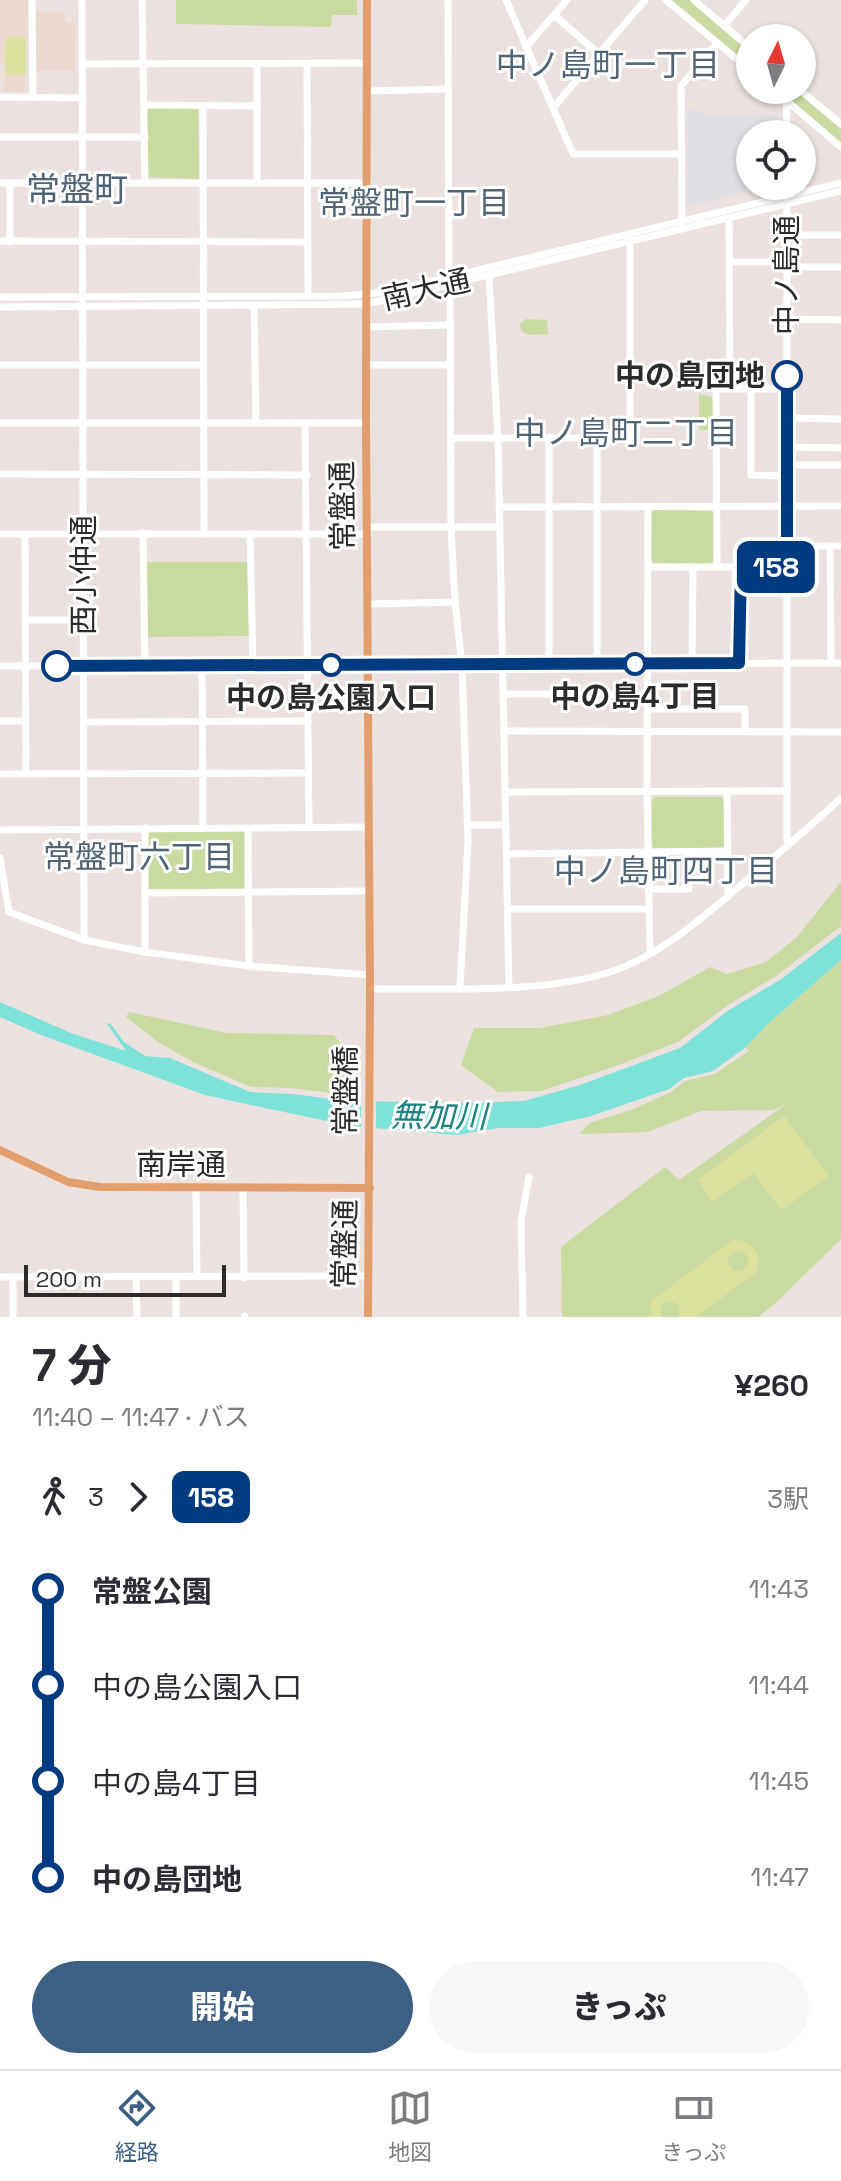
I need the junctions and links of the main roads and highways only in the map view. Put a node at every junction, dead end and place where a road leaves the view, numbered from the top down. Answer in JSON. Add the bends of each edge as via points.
{"nodes":[{"id":1,"x":367,"y":0,"type":"edge"},
{"id":2,"x":370,"y":1011,"type":"joint"},
{"id":3,"x":0,"y":1150,"type":"edge"},
{"id":4,"x":370,"y":1171,"type":"joint"},
{"id":5,"x":370,"y":1188,"type":"junction"},
{"id":6,"x":368,"y":1317,"type":"edge"}],
"edges":[{"from":1,"to":2,"type":"main road","name":"常盤通"},
{"from":2,"to":4,"type":"main road","name":"常盤橋"},
{"from":3,"to":5,"type":"main road","name":"南岸通","via":[[84,1185]]},
{"from":4,"to":5,"type":"main road","name":"常盤通"},
{"from":5,"to":6,"type":"main road","name":"常盤通"}]}
